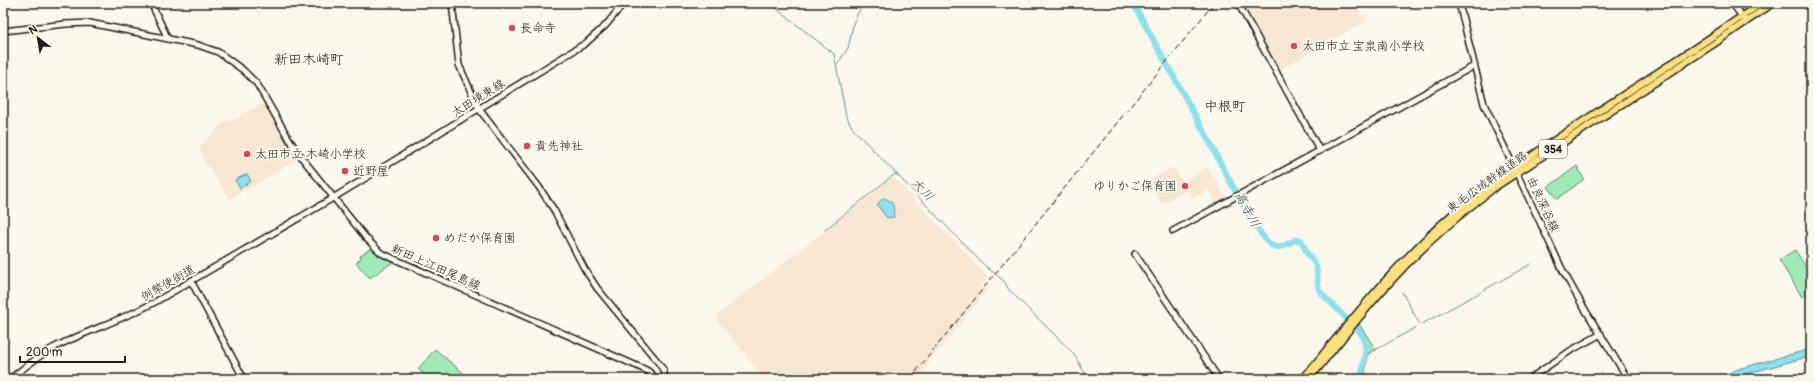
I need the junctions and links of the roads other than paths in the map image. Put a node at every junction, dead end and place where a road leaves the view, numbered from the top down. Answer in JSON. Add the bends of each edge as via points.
{"nodes":[{"id":1,"x":151,"y":3,"type":"edge"},
{"id":2,"x":452,"y":3,"type":"edge"},
{"id":3,"x":624,"y":3,"type":"edge"},
{"id":4,"x":1238,"y":3,"type":"edge"},
{"id":5,"x":1459,"y":3,"type":"edge"},
{"id":6,"x":1732,"y":3,"type":"edge"},
{"id":7,"x":1761,"y":3,"type":"edge"},
{"id":8,"x":1773,"y":3,"type":"edge"},
{"id":9,"x":1744,"y":19,"type":"junction"},
{"id":10,"x":3,"y":31,"type":"edge"},
{"id":11,"x":168,"y":39,"type":"junction"},
{"id":12,"x":1474,"y":66,"type":"junction"},
{"id":13,"x":479,"y":109,"type":"junction"},
{"id":14,"x":1320,"y":151,"type":"junction"},
{"id":15,"x":1516,"y":170,"type":"junction"},
{"id":16,"x":333,"y":198,"type":"junction"},
{"id":17,"x":1173,"y":231,"type":"dead end"},
{"id":18,"x":1135,"y":254,"type":"dead end"},
{"id":19,"x":191,"y":281,"type":"junction"},
{"id":20,"x":1352,"y":323,"type":"junction"},
{"id":21,"x":1601,"y":334,"type":"junction"},
{"id":22,"x":10,"y":379,"type":"edge"},
{"id":23,"x":244,"y":379,"type":"edge"},
{"id":24,"x":657,"y":379,"type":"edge"},
{"id":25,"x":664,"y":379,"type":"edge"},
{"id":26,"x":1219,"y":379,"type":"edge"},
{"id":27,"x":1303,"y":379,"type":"edge"},
{"id":28,"x":1309,"y":379,"type":"edge"},
{"id":29,"x":1529,"y":379,"type":"edge"},
{"id":30,"x":1628,"y":379,"type":"edge"}],
"edges":[{"from":1,"to":11,"type":"main road"},
{"from":2,"to":13,"type":"main road","via":[[459,65]]},
{"from":3,"to":13,"type":"main road","name":"太田境東線","via":[[606,25],[586,43]]},
{"from":4,"to":14,"type":"main road"},
{"from":5,"to":12,"type":"main road","name":"由良深谷線"},
{"from":6,"to":9,"type":"main road"},
{"from":7,"to":9,"type":"highway","name":"東毛広域幹線道路","number":"354"},
{"from":8,"to":9,"type":"highway","name":"東毛広域幹線道路","number":"354"},
{"from":9,"to":15,"type":"highway","name":"東毛広域幹線道路","number":"354","via":[[1586,118]]},
{"from":10,"to":11,"type":"main road","name":"新田上江田尾島線","via":[[90,23]]},
{"from":11,"to":16,"type":"main road","name":"新田上江田尾島線","via":[[211,49],[233,62],[252,78],[289,139]]},
{"from":12,"to":14,"type":"main road"},
{"from":12,"to":15,"type":"main road","name":"由良深谷線","via":[[1484,104]]},
{"from":13,"to":16,"type":"main road","name":"太田境東線"},
{"from":13,"to":25,"type":"main road","via":[[539,187],[596,288],[658,362],[664,371]]},
{"from":14,"to":17,"type":"main road"},
{"from":15,"to":20,"type":"highway","name":"東毛広域幹線道路","number":"354","via":[[1478,193],[1430,235],[1390,274]]},
{"from":15,"to":21,"type":"main road","name":"由良深谷線","via":[[1563,271]]},
{"from":16,"to":19,"type":"main road","name":"例幣使街道"},
{"from":16,"to":24,"type":"main road","name":"新田上江田尾島線","via":[[381,254],[637,366]]},
{"from":18,"to":26,"type":"main road"},
{"from":19,"to":22,"type":"main road","name":"例幣使街道","via":[[132,314],[51,349]]},
{"from":19,"to":23,"type":"main road"},
{"from":20,"to":27,"type":"highway","name":"東毛広域幹線道路","number":"354"},
{"from":20,"to":28,"type":"highway","name":"東毛広域幹線道路","number":"354"},
{"from":21,"to":29,"type":"main road","via":[[1570,351]]},
{"from":21,"to":30,"type":"main road","name":"由良深谷線"}]}
